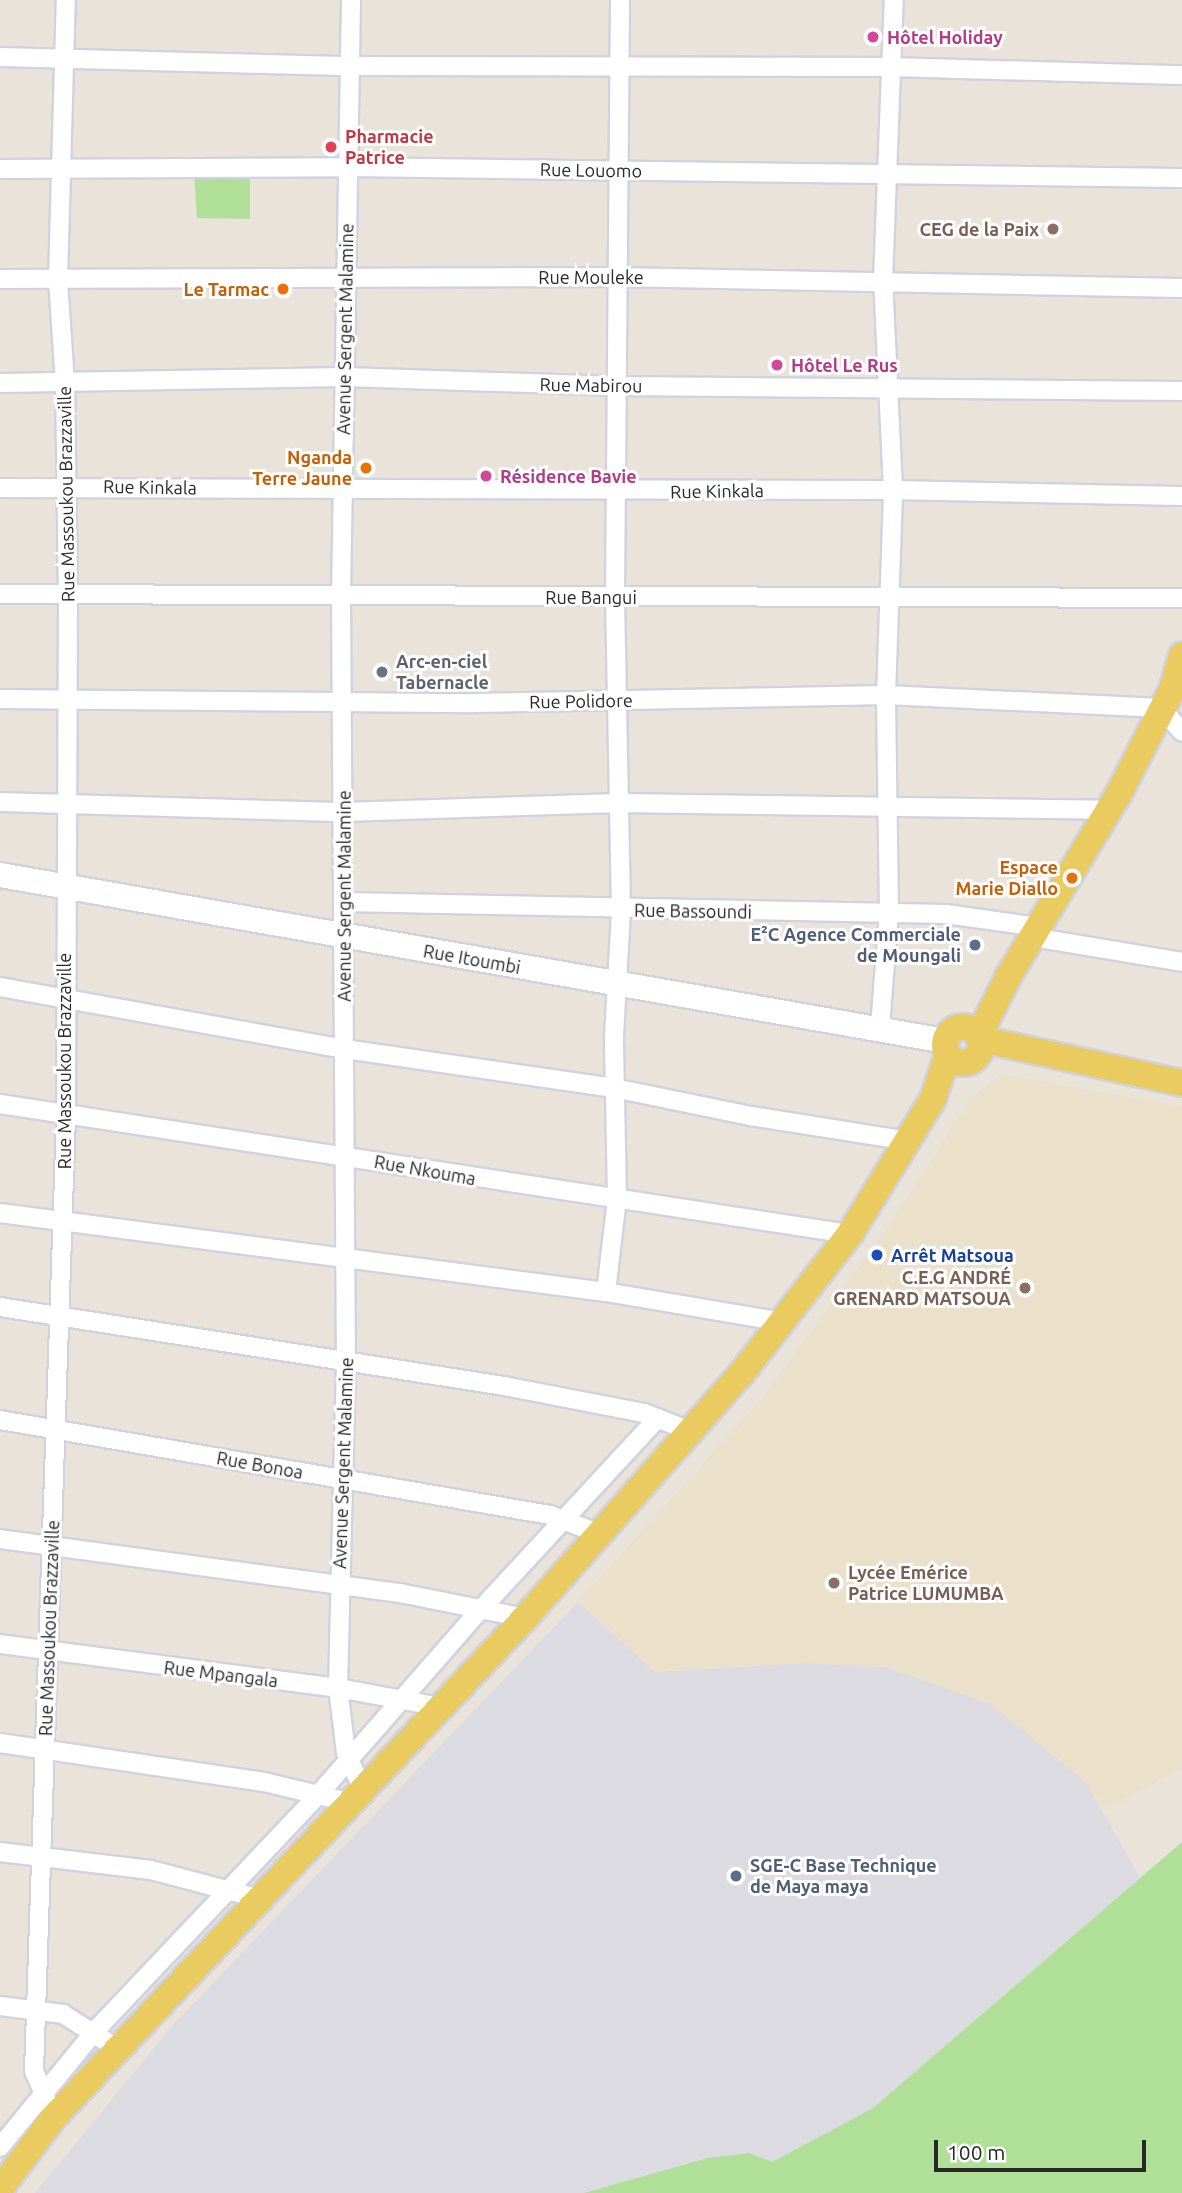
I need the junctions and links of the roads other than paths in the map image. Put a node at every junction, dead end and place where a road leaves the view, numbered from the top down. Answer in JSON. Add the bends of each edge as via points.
{"nodes":[{"id":1,"x":66,"y":0,"type":"edge"},
{"id":2,"x":351,"y":0,"type":"edge"},
{"id":3,"x":620,"y":0,"type":"edge"},
{"id":4,"x":894,"y":0,"type":"edge"},
{"id":5,"x":0,"y":57,"type":"edge"},
{"id":6,"x":65,"y":58,"type":"junction"},
{"id":7,"x":622,"y":65,"type":"junction"},
{"id":8,"x":351,"y":66,"type":"junction"},
{"id":9,"x":891,"y":67,"type":"junction"},
{"id":10,"x":1182,"y":75,"type":"edge"},
{"id":11,"x":347,"y":167,"type":"junction"},
{"id":12,"x":0,"y":169,"type":"edge"},
{"id":13,"x":61,"y":170,"type":"junction"},
{"id":14,"x":619,"y":170,"type":"junction"},
{"id":15,"x":888,"y":174,"type":"junction"},
{"id":16,"x":1182,"y":178,"type":"edge"},
{"id":17,"x":346,"y":276,"type":"junction"},
{"id":18,"x":618,"y":277,"type":"junction"},
{"id":19,"x":0,"y":279,"type":"edge"},
{"id":20,"x":58,"y":279,"type":"junction"},
{"id":21,"x":883,"y":280,"type":"junction"},
{"id":22,"x":1182,"y":288,"type":"edge"},
{"id":23,"x":346,"y":377,"type":"junction"},
{"id":24,"x":0,"y":383,"type":"edge"},
{"id":25,"x":65,"y":383,"type":"junction"},
{"id":26,"x":618,"y":386,"type":"junction"},
{"id":27,"x":890,"y":388,"type":"junction"},
{"id":28,"x":1182,"y":391,"type":"edge"},
{"id":29,"x":66,"y":486,"type":"junction"},
{"id":30,"x":0,"y":488,"type":"edge"},
{"id":31,"x":342,"y":489,"type":"junction"},
{"id":32,"x":893,"y":490,"type":"junction"},
{"id":33,"x":619,"y":492,"type":"junction"},
{"id":34,"x":1182,"y":496,"type":"edge"},
{"id":35,"x":0,"y":594,"type":"edge"},
{"id":36,"x":341,"y":594,"type":"junction"},
{"id":37,"x":68,"y":595,"type":"junction"},
{"id":38,"x":889,"y":596,"type":"junction"},
{"id":39,"x":615,"y":597,"type":"junction"},
{"id":40,"x":1182,"y":598,"type":"edge"},
{"id":41,"x":1182,"y":655,"type":"edge"},
{"id":42,"x":886,"y":695,"type":"junction"},
{"id":43,"x":68,"y":698,"type":"junction"},
{"id":44,"x":0,"y":699,"type":"edge"},
{"id":45,"x":345,"y":701,"type":"junction"},
{"id":46,"x":619,"y":701,"type":"junction"},
{"id":47,"x":1174,"y":714,"type":"edge"},
{"id":48,"x":0,"y":802,"type":"edge"},
{"id":49,"x":1114,"y":802,"type":"junction"},
{"id":50,"x":69,"y":803,"type":"junction"},
{"id":51,"x":619,"y":803,"type":"junction"},
{"id":52,"x":887,"y":809,"type":"junction"},
{"id":53,"x":344,"y":812,"type":"junction"},
{"id":54,"x":0,"y":875,"type":"edge"},
{"id":55,"x":65,"y":886,"type":"junction"},
{"id":56,"x":345,"y":902,"type":"junction"},
{"id":57,"x":621,"y":910,"type":"junction"},
{"id":58,"x":889,"y":913,"type":"junction"},
{"id":59,"x":1036,"y":932,"type":"junction"},
{"id":60,"x":344,"y":938,"type":"junction"},
{"id":61,"x":1182,"y":962,"type":"edge"},
{"id":62,"x":617,"y":984,"type":"junction"},
{"id":63,"x":0,"y":987,"type":"edge"},
{"id":64,"x":63,"y":1000,"type":"junction"},
{"id":65,"x":880,"y":1027,"type":"junction"},
{"id":66,"x":965,"y":1045,"type":"junction"},
{"id":67,"x":344,"y":1049,"type":"junction"},
{"id":68,"x":1182,"y":1083,"type":"edge"},
{"id":69,"x":614,"y":1088,"type":"junction"},
{"id":70,"x":0,"y":1104,"type":"edge"},
{"id":71,"x":66,"y":1115,"type":"junction"},
{"id":72,"x":908,"y":1140,"type":"junction"},
{"id":73,"x":341,"y":1156,"type":"junction"},
{"id":74,"x":617,"y":1199,"type":"junction"},
{"id":75,"x":0,"y":1213,"type":"edge"},
{"id":76,"x":62,"y":1221,"type":"junction"},
{"id":77,"x":850,"y":1234,"type":"junction"},
{"id":78,"x":345,"y":1260,"type":"junction"},
{"id":79,"x":606,"y":1292,"type":"junction"},
{"id":80,"x":0,"y":1307,"type":"edge"},
{"id":81,"x":58,"y":1317,"type":"junction"},
{"id":82,"x":783,"y":1322,"type":"junction"},
{"id":83,"x":346,"y":1360,"type":"junction"},
{"id":84,"x":658,"y":1418,"type":"junction"},
{"id":85,"x":0,"y":1420,"type":"edge"},
{"id":86,"x":57,"y":1430,"type":"junction"},
{"id":87,"x":690,"y":1431,"type":"junction"},
{"id":88,"x":340,"y":1478,"type":"junction"},
{"id":89,"x":566,"y":1521,"type":"junction"},
{"id":90,"x":600,"y":1534,"type":"junction"},
{"id":91,"x":0,"y":1539,"type":"edge"},
{"id":92,"x":52,"y":1546,"type":"junction"},
{"id":93,"x":340,"y":1587,"type":"junction"},
{"id":94,"x":481,"y":1609,"type":"junction"},
{"id":95,"x":525,"y":1618,"type":"junction"},
{"id":96,"x":0,"y":1644,"type":"edge"},
{"id":97,"x":46,"y":1651,"type":"junction"},
{"id":98,"x":338,"y":1688,"type":"junction"},
{"id":99,"x":402,"y":1700,"type":"junction"},
{"id":100,"x":441,"y":1707,"type":"junction"},
{"id":101,"x":0,"y":1743,"type":"edge"},
{"id":102,"x":44,"y":1748,"type":"junction"},
{"id":103,"x":349,"y":1760,"type":"junction"},
{"id":104,"x":318,"y":1795,"type":"junction"},
{"id":105,"x":355,"y":1795,"type":"junction"},
{"id":106,"x":0,"y":1852,"type":"edge"},
{"id":107,"x":41,"y":1856,"type":"junction"},
{"id":108,"x":228,"y":1889,"type":"junction"},
{"id":109,"x":261,"y":1899,"type":"junction"},
{"id":110,"x":0,"y":2006,"type":"edge"},
{"id":111,"x":35,"y":2011,"type":"junction"},
{"id":112,"x":94,"y":2032,"type":"junction"},
{"id":113,"x":119,"y":2050,"type":"junction"},
{"id":114,"x":48,"y":2106,"type":"junction"},
{"id":115,"x":1,"y":2142,"type":"edge"},
{"id":116,"x":30,"y":2148,"type":"junction"},
{"id":117,"x":0,"y":2189,"type":"edge"}],
"edges":[{"from":1,"to":6,"type":"street","name":"Rue Massoukou Brazzaville"},
{"from":2,"to":8,"type":"street","name":"Avenue Sergent Malamine"},
{"from":3,"to":7,"type":"street"},
{"from":4,"to":9,"type":"street"},
{"from":5,"to":6,"type":"street"},
{"from":6,"to":8,"type":"street"},
{"from":6,"to":13,"type":"street","name":"Rue Massoukou Brazzaville"},
{"from":7,"to":8,"type":"street"},
{"from":7,"to":9,"type":"street"},
{"from":7,"to":14,"type":"street"},
{"from":8,"to":11,"type":"street","name":"Avenue Sergent Malamine"},
{"from":9,"to":10,"type":"street"},
{"from":9,"to":15,"type":"street"},
{"from":11,"to":13,"type":"street","name":"Rue Louomo"},
{"from":11,"to":14,"type":"street","name":"Rue Louomo"},
{"from":11,"to":17,"type":"street","name":"Avenue Sergent Malamine"},
{"from":12,"to":13,"type":"street","name":"Rue Louomo"},
{"from":13,"to":20,"type":"street","name":"Rue Massoukou Brazzaville"},
{"from":14,"to":15,"type":"street","name":"Rue Louomo"},
{"from":14,"to":18,"type":"street"},
{"from":15,"to":16,"type":"street","name":"Rue Louomo"},
{"from":15,"to":21,"type":"street"},
{"from":17,"to":18,"type":"street","name":"Rue Mouleke"},
{"from":17,"to":20,"type":"street","name":"Rue Mouleke"},
{"from":17,"to":23,"type":"street","name":"Avenue Sergent Malamine"},
{"from":18,"to":21,"type":"street","name":"Rue Mouleke"},
{"from":18,"to":26,"type":"street"},
{"from":19,"to":20,"type":"street","name":"Rue Mouleke"},
{"from":20,"to":25,"type":"street","name":"Rue Massoukou Brazzaville"},
{"from":21,"to":22,"type":"street","name":"Rue Mouleke"},
{"from":21,"to":27,"type":"street"},
{"from":23,"to":25,"type":"street","name":"Rue Mabirou"},
{"from":23,"to":26,"type":"street","name":"Rue Mabirou"},
{"from":23,"to":31,"type":"street","name":"Avenue Sergent Malamine"},
{"from":24,"to":25,"type":"street","name":"Rue Mabirou"},
{"from":25,"to":29,"type":"street","name":"Rue Massoukou Brazzaville"},
{"from":26,"to":27,"type":"street","name":"Rue Mabirou"},
{"from":26,"to":33,"type":"street"},
{"from":27,"to":28,"type":"street","name":"Rue Mabirou"},
{"from":27,"to":32,"type":"street"},
{"from":29,"to":30,"type":"street","name":"Rue Kinkala"},
{"from":29,"to":31,"type":"street","name":"Rue Kinkala"},
{"from":29,"to":37,"type":"street","name":"Rue Massoukou Brazzaville"},
{"from":31,"to":33,"type":"street","name":"Rue Kinkala"},
{"from":31,"to":36,"type":"street","name":"Avenue Sergent Malamine"},
{"from":32,"to":33,"type":"street","name":"Rue Kinkala"},
{"from":32,"to":34,"type":"street","name":"Rue Kinkala"},
{"from":32,"to":38,"type":"street"},
{"from":33,"to":39,"type":"street"},
{"from":35,"to":37,"type":"street","name":"Rue Bangui"},
{"from":36,"to":37,"type":"street","name":"Rue Bangui"},
{"from":36,"to":39,"type":"street","name":"Rue Bangui"},
{"from":36,"to":45,"type":"street","name":"Avenue Sergent Malamine"},
{"from":37,"to":43,"type":"street","name":"Rue Massoukou Brazzaville"},
{"from":38,"to":39,"type":"street","name":"Rue Bangui"},
{"from":38,"to":40,"type":"street","name":"Rue Bangui"},
{"from":38,"to":42,"type":"street"},
{"from":39,"to":46,"type":"street"},
{"from":41,"to":47,"type":"main road"},
{"from":42,"to":46,"type":"street","name":"Rue Polidore"},
{"from":42,"to":47,"type":"street","name":"Rue Polidore"},
{"from":42,"to":52,"type":"street"},
{"from":43,"to":44,"type":"street","name":"Rue Polidore"},
{"from":43,"to":45,"type":"street","name":"Rue Polidore"},
{"from":43,"to":50,"type":"street","name":"Rue Massoukou Brazzaville"},
{"from":45,"to":46,"type":"street","name":"Rue Polidore"},
{"from":45,"to":53,"type":"street","name":"Avenue Sergent Malamine"},
{"from":46,"to":51,"type":"street"},
{"from":47,"to":49,"type":"main road","via":[[1130,785]]},
{"from":48,"to":50,"type":"street"},
{"from":49,"to":52,"type":"street"},
{"from":49,"to":59,"type":"main road"},
{"from":50,"to":53,"type":"street"},
{"from":50,"to":55,"type":"street","name":"Rue Massoukou Brazzaville"},
{"from":51,"to":52,"type":"street"},
{"from":51,"to":53,"type":"street"},
{"from":51,"to":57,"type":"street"},
{"from":52,"to":58,"type":"street"},
{"from":53,"to":56,"type":"street","name":"Avenue Sergent Malamine"},
{"from":54,"to":55,"type":"street","name":"Rue Itoumbi"},
{"from":55,"to":60,"type":"street","name":"Rue Itoumbi"},
{"from":55,"to":64,"type":"street","name":"Rue Massoukou Brazzaville"},
{"from":56,"to":57,"type":"street","name":"Rue Bassoundi"},
{"from":56,"to":60,"type":"street","name":"Avenue Sergent Malamine"},
{"from":57,"to":58,"type":"street","name":"Rue Bassoundi"},
{"from":57,"to":62,"type":"street"},
{"from":58,"to":59,"type":"street","name":"Rue Bassoundi","via":[[988,917]]},
{"from":58,"to":65,"type":"street"},
{"from":59,"to":61,"type":"street","name":"Rue Bassoundi"},
{"from":59,"to":66,"type":"main road"},
{"from":60,"to":62,"type":"street","name":"Rue Itoumbi"},
{"from":60,"to":67,"type":"street","name":"Avenue Sergent Malamine"},
{"from":62,"to":65,"type":"street","name":"Rue Itoumbi"},
{"from":62,"to":69,"type":"street"},
{"from":63,"to":64,"type":"street"},
{"from":64,"to":67,"type":"street"},
{"from":64,"to":71,"type":"street","name":"Rue Massoukou Brazzaville"},
{"from":65,"to":66,"type":"street","name":"Rue Itoumbi"},
{"from":66,"to":68,"type":"main road"},
{"from":66,"to":72,"type":"main road"},
{"from":67,"to":69,"type":"street"},
{"from":67,"to":73,"type":"street","name":"Avenue Sergent Malamine"},
{"from":69,"to":72,"type":"street","via":[[751,1116]]},
{"from":69,"to":74,"type":"street"},
{"from":70,"to":71,"type":"street","name":"Rue Nkouma"},
{"from":71,"to":73,"type":"street","name":"Rue Nkouma"},
{"from":71,"to":76,"type":"street","name":"Rue Massoukou Brazzaville"},
{"from":72,"to":77,"type":"main road"},
{"from":73,"to":74,"type":"street","name":"Rue Nkouma"},
{"from":73,"to":78,"type":"street","name":"Avenue Sergent Malamine"},
{"from":74,"to":77,"type":"street","name":"Rue Nkouma"},
{"from":74,"to":79,"type":"street"},
{"from":75,"to":76,"type":"street"},
{"from":76,"to":78,"type":"street"},
{"from":76,"to":81,"type":"street","name":"Rue Massoukou Brazzaville"},
{"from":77,"to":82,"type":"main road"},
{"from":78,"to":79,"type":"street"},
{"from":78,"to":83,"type":"street","name":"Avenue Sergent Malamine"},
{"from":79,"to":82,"type":"street"},
{"from":80,"to":81,"type":"street"},
{"from":81,"to":83,"type":"street"},
{"from":81,"to":86,"type":"street","name":"Rue Massoukou Brazzaville"},
{"from":82,"to":87,"type":"main road"},
{"from":83,"to":84,"type":"street"},
{"from":83,"to":88,"type":"street","name":"Avenue Sergent Malamine"},
{"from":84,"to":87,"type":"street"},
{"from":84,"to":89,"type":"street"},
{"from":85,"to":86,"type":"street","name":"Rue Bonoa"},
{"from":86,"to":88,"type":"street","name":"Rue Bonoa"},
{"from":86,"to":92,"type":"street","name":"Rue Massoukou Brazzaville"},
{"from":87,"to":90,"type":"main road"},
{"from":88,"to":89,"type":"street","name":"Rue Bonoa"},
{"from":88,"to":93,"type":"street","name":"Avenue Sergent Malamine"},
{"from":89,"to":90,"type":"street","name":"Rue Bonoa"},
{"from":89,"to":94,"type":"street"},
{"from":90,"to":95,"type":"main road"},
{"from":91,"to":92,"type":"street"},
{"from":92,"to":93,"type":"street"},
{"from":92,"to":97,"type":"street","name":"Rue Massoukou Brazzaville"},
{"from":93,"to":94,"type":"street"},
{"from":93,"to":98,"type":"street","name":"Avenue Sergent Malamine"},
{"from":94,"to":95,"type":"street"},
{"from":94,"to":99,"type":"street"},
{"from":95,"to":100,"type":"main road"},
{"from":96,"to":97,"type":"street","name":"Rue Mpangala"},
{"from":97,"to":98,"type":"street","name":"Rue Mpangala"},
{"from":97,"to":102,"type":"street","name":"Rue Massoukou Brazzaville"},
{"from":98,"to":99,"type":"street","name":"Rue Mpangala"},
{"from":98,"to":103,"type":"street","name":"Avenue Sergent Malamine"},
{"from":99,"to":100,"type":"street","name":"Rue Mpangala"},
{"from":99,"to":103,"type":"street"},
{"from":100,"to":105,"type":"main road"},
{"from":101,"to":102,"type":"street"},
{"from":102,"to":104,"type":"street"},
{"from":102,"to":107,"type":"street","name":"Rue Massoukou Brazzaville"},
{"from":103,"to":104,"type":"street"},
{"from":103,"to":105,"type":"street","name":"Avenue Sergent Malamine"},
{"from":104,"to":105,"type":"street"},
{"from":104,"to":108,"type":"street"},
{"from":105,"to":109,"type":"main road"},
{"from":106,"to":107,"type":"street"},
{"from":107,"to":108,"type":"street","via":[[151,1870]]},
{"from":107,"to":111,"type":"street","name":"Rue Massoukou Brazzaville"},
{"from":108,"to":109,"type":"street"},
{"from":108,"to":112,"type":"street"},
{"from":109,"to":113,"type":"main road"},
{"from":110,"to":111,"type":"street"},
{"from":111,"to":112,"type":"street","via":[[63,2014]]},
{"from":111,"to":114,"type":"street","name":"Rue Massoukou Brazzaville","via":[[34,2071]]},
{"from":112,"to":113,"type":"street"},
{"from":112,"to":114,"type":"street"},
{"from":113,"to":114,"type":"main road"},
{"from":114,"to":115,"type":"street"},
{"from":114,"to":116,"type":"main road"},
{"from":115,"to":116,"type":"street"},
{"from":116,"to":117,"type":"main road"}]}
